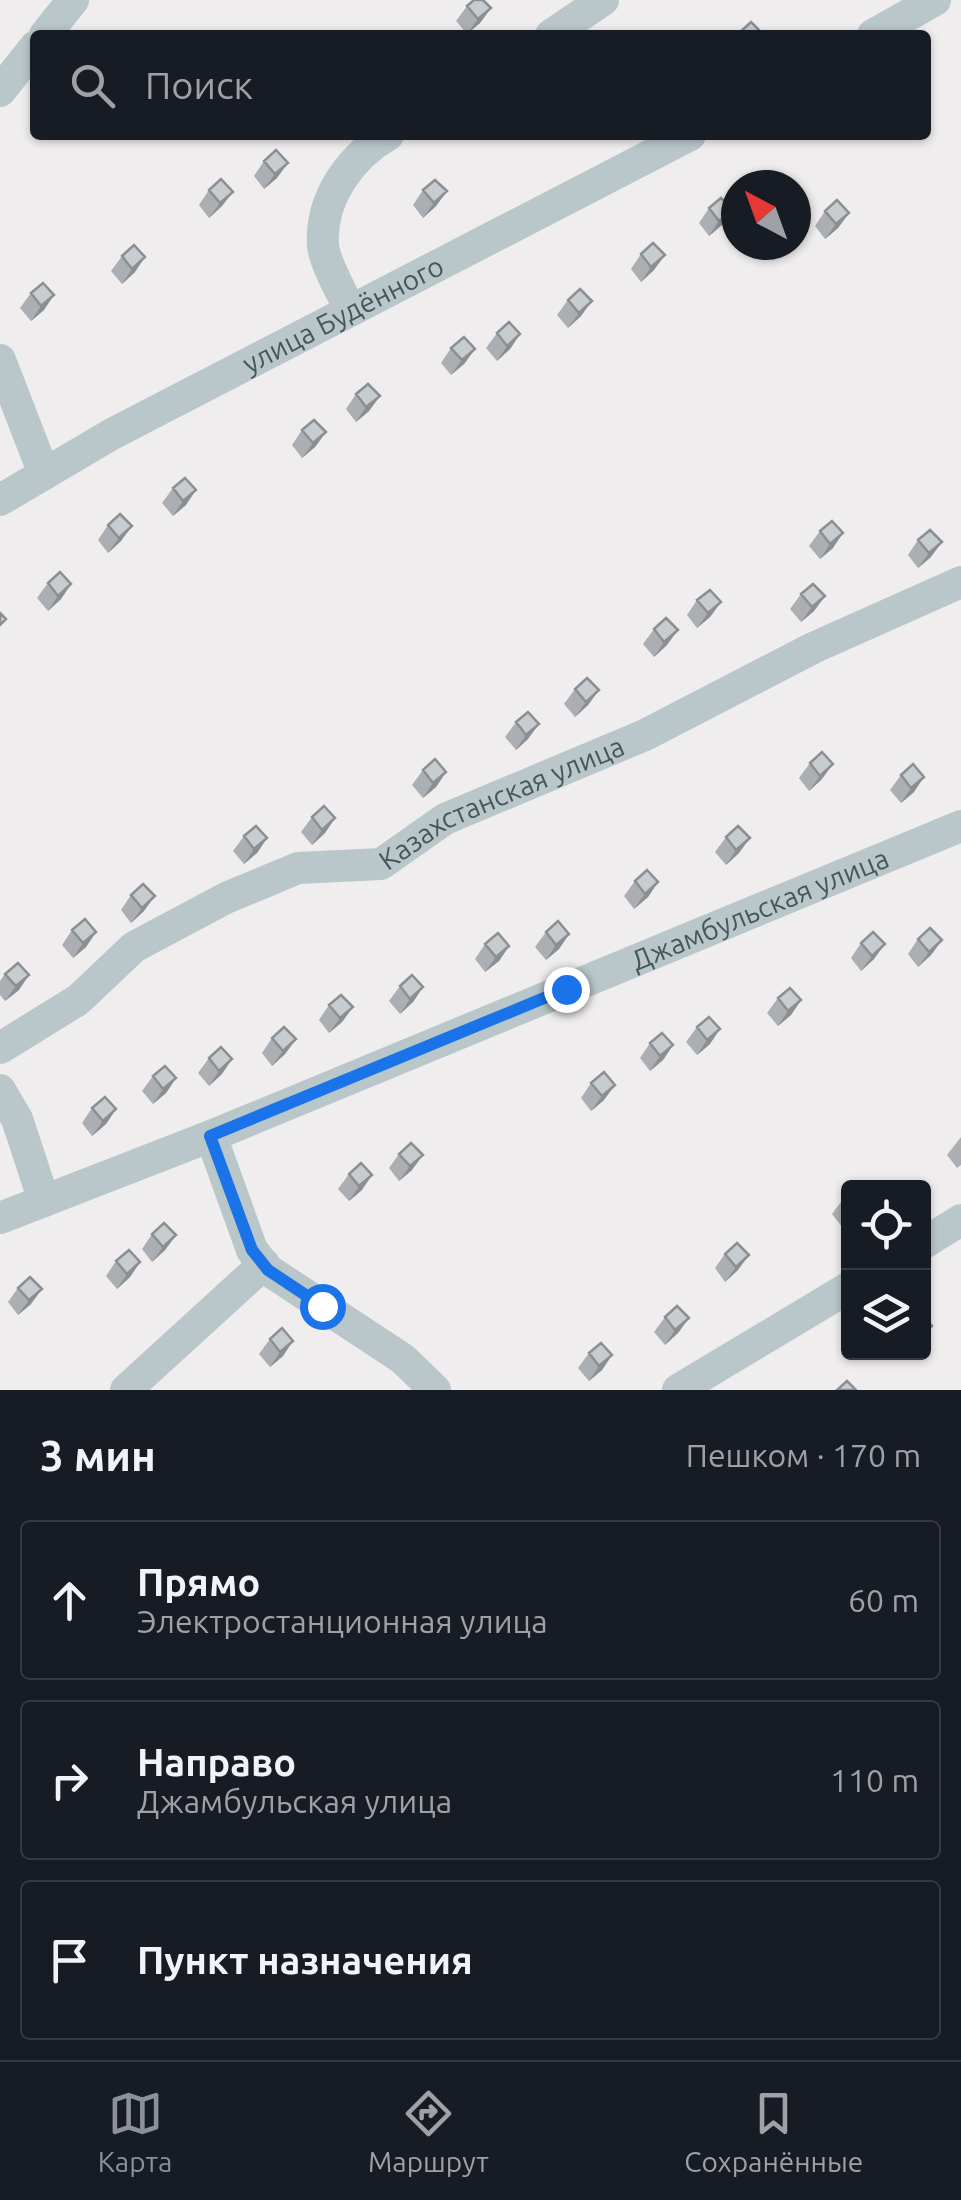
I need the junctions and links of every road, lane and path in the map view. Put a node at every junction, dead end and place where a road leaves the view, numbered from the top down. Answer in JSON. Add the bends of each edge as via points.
{"nodes":[{"id":1,"x":72,"y":0,"type":"edge"},
{"id":2,"x":604,"y":0,"type":"edge"},
{"id":3,"x":935,"y":0,"type":"edge"},
{"id":4,"x":49,"y":30,"type":"edge"},
{"id":5,"x":559,"y":30,"type":"edge"},
{"id":6,"x":882,"y":30,"type":"edge"},
{"id":7,"x":30,"y":54,"type":"edge"},
{"id":8,"x":0,"y":91,"type":"edge"},
{"id":9,"x":379,"y":140,"type":"edge"},
{"id":10,"x":680,"y":140,"type":"edge"},
{"id":11,"x":350,"y":311,"type":"junction"},
{"id":12,"x":0,"y":360,"type":"edge"},
{"id":13,"x":44,"y":474,"type":"junction"},
{"id":14,"x":0,"y":500,"type":"edge"},
{"id":15,"x":961,"y":582,"type":"edge"},
{"id":16,"x":961,"y":826,"type":"edge"},
{"id":17,"x":0,"y":1048,"type":"edge"},
{"id":18,"x":0,"y":1090,"type":"edge"},
{"id":19,"x":210,"y":1136,"type":"junction"},
{"id":20,"x":44,"y":1201,"type":"junction"},
{"id":21,"x":0,"y":1218,"type":"edge"},
{"id":22,"x":961,"y":1220,"type":"edge"},
{"id":23,"x":931,"y":1239,"type":"edge"},
{"id":24,"x":264,"y":1264,"type":"junction"},
{"id":25,"x":841,"y":1292,"type":"edge"},
{"id":26,"x":126,"y":1390,"type":"edge"},
{"id":27,"x":436,"y":1390,"type":"edge"},
{"id":28,"x":678,"y":1390,"type":"edge"}],
"edges":[{"from":1,"to":4,"type":"street"},
{"from":2,"to":5,"type":"street"},
{"from":3,"to":6,"type":"street"},
{"from":7,"to":8,"type":"street"},
{"from":9,"to":11,"type":"street","via":[[332,192],[323,246]]},
{"from":10,"to":11,"type":"street","name":"улица Будённого"},
{"from":11,"to":13,"type":"street","name":"улица Будённого"},
{"from":12,"to":13,"type":"street"},
{"from":13,"to":14,"type":"street","name":"улица Будённого"},
{"from":15,"to":17,"type":"street","name":"Казахстанская улица","via":[[645,734],[445,818],[381,864],[298,868],[226,898],[134,947],[78,1000]]},
{"from":16,"to":19,"type":"street","name":"Джамбульская улица"},
{"from":18,"to":20,"type":"street"},
{"from":19,"to":20,"type":"street","name":"Джамбульская улица"},
{"from":19,"to":24,"type":"street","via":[[252,1250]]},
{"from":20,"to":21,"type":"street","name":"Джамбульская улица"},
{"from":22,"to":23,"type":"street"},
{"from":24,"to":26,"type":"street"},
{"from":24,"to":27,"type":"street","via":[[403,1359]]},
{"from":25,"to":28,"type":"street"}]}
